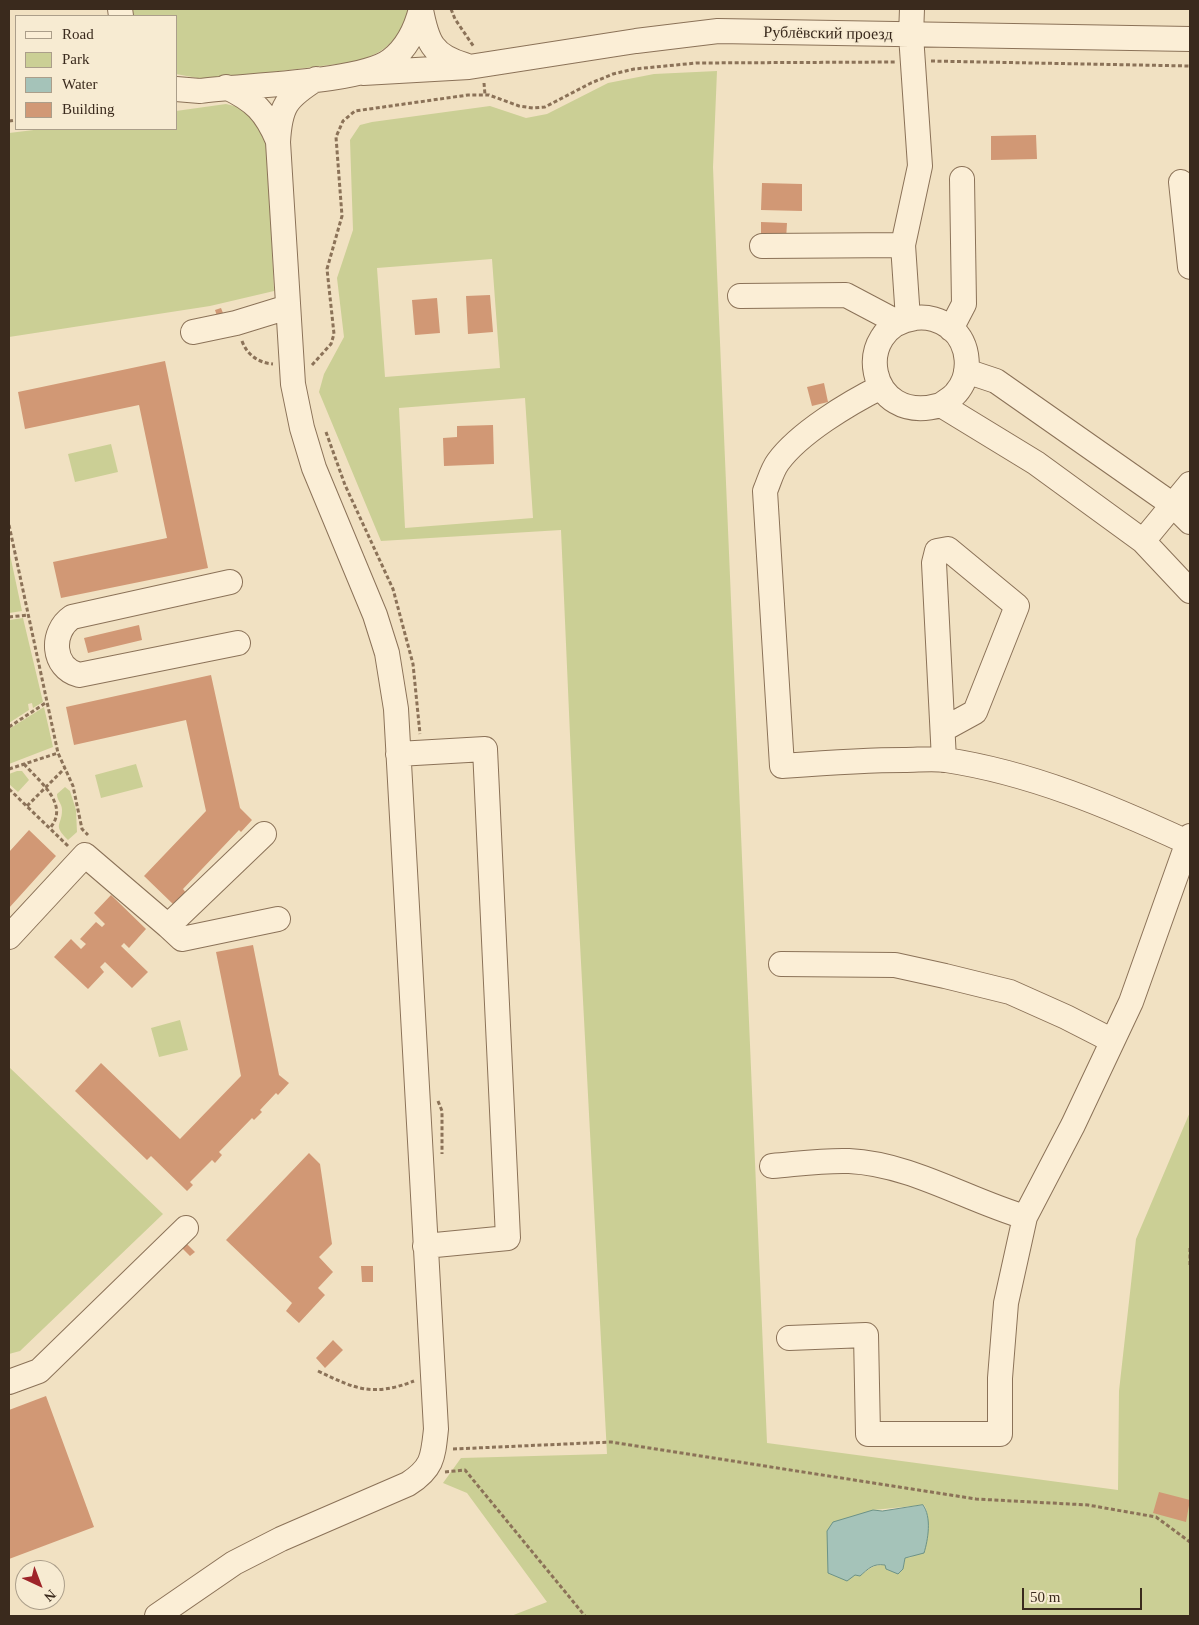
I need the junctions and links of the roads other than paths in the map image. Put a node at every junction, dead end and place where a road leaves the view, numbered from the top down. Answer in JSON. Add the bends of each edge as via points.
{"nodes":[{"id":1,"x":421,"y":9,"type":"edge"},
{"id":2,"x":912,"y":9,"type":"edge"},
{"id":3,"x":911,"y":35,"type":"junction"},
{"id":4,"x":1190,"y":39,"type":"edge"},
{"id":5,"x":469,"y":66,"type":"junction"},
{"id":6,"x":363,"y":74,"type":"junction"},
{"id":7,"x":316,"y":79,"type":"junction"},
{"id":8,"x":226,"y":87,"type":"junction"},
{"id":9,"x":178,"y":89,"type":"edge"},
{"id":10,"x":278,"y":142,"type":"junction"},
{"id":11,"x":962,"y":179,"type":"dead end"},
{"id":12,"x":1181,"y":182,"type":"dead end"},
{"id":13,"x":903,"y":245,"type":"junction"},
{"id":14,"x":762,"y":246,"type":"dead end"},
{"id":15,"x":1190,"y":268,"type":"edge"},
{"id":16,"x":740,"y":296,"type":"dead end"},
{"id":17,"x":288,"y":307,"type":"junction"},
{"id":18,"x":903,"y":321,"type":"junction"},
{"id":19,"x":951,"y":329,"type":"junction"},
{"id":20,"x":193,"y":332,"type":"dead end"},
{"id":21,"x":966,"y":371,"type":"junction"},
{"id":22,"x":881,"y":387,"type":"junction"},
{"id":23,"x":941,"y":405,"type":"junction"},
{"id":24,"x":1190,"y":484,"type":"edge"},
{"id":25,"x":1173,"y":505,"type":"junction"},
{"id":26,"x":1190,"y":522,"type":"edge"},
{"id":27,"x":1143,"y":541,"type":"junction"},
{"id":28,"x":230,"y":582,"type":"dead end"},
{"id":29,"x":1190,"y":591,"type":"edge"},
{"id":30,"x":238,"y":643,"type":"dead end"},
{"id":31,"x":944,"y":729,"type":"junction"},
{"id":32,"x":409,"y":753,"type":"junction"},
{"id":33,"x":944,"y":760,"type":"junction"},
{"id":34,"x":264,"y":834,"type":"dead end"},
{"id":35,"x":1188,"y":839,"type":"edge"},
{"id":36,"x":278,"y":920,"type":"dead end"},
{"id":37,"x":168,"y":926,"type":"junction"},
{"id":38,"x":9,"y":937,"type":"edge"},
{"id":39,"x":781,"y":964,"type":"dead end"},
{"id":40,"x":1111,"y":1040,"type":"junction"},
{"id":41,"x":772,"y":1166,"type":"dead end"},
{"id":42,"x":1025,"y":1218,"type":"junction"},
{"id":43,"x":186,"y":1228,"type":"dead end"},
{"id":44,"x":425,"y":1246,"type":"junction"},
{"id":45,"x":789,"y":1338,"type":"dead end"},
{"id":46,"x":9,"y":1382,"type":"edge"},
{"id":47,"x":157,"y":1616,"type":"edge"}],
"edges":[{"from":1,"to":5,"type":"street","via":[[425,33],[434,50],[448,61]]},
{"from":1,"to":6,"type":"street","via":[[415,30],[404,48],[390,62]]},
{"from":2,"to":3,"type":"street"},
{"from":3,"to":4,"type":"street","name":"Рублёвский проезд"},
{"from":3,"to":5,"type":"street","name":"Рублёвский проезд","via":[[718,31]]},
{"from":3,"to":13,"type":"street","via":[[920,166]]},
{"from":5,"to":6,"type":"street","name":"Рублёвский проезд"},
{"from":6,"to":7,"type":"street","name":"Рублёвский проезд"},
{"from":7,"to":8,"type":"street","name":"Рублёвский проезд"},
{"from":7,"to":10,"type":"street","via":[[293,95],[285,105]]},
{"from":8,"to":9,"type":"street","name":"Рублёвский проезд","via":[[200,91]]},
{"from":8,"to":10,"type":"street","via":[[259,108],[270,121]]},
{"from":10,"to":17,"type":"street"},
{"from":11,"to":19,"type":"street","via":[[964,304]]},
{"from":12,"to":15,"type":"street"},
{"from":13,"to":14,"type":"street"},
{"from":13,"to":18,"type":"street"},
{"from":16,"to":18,"type":"street","via":[[846,295]]},
{"from":17,"to":20,"type":"street"},
{"from":17,"to":32,"type":"street","via":[[305,364],[293,384],[302,428],[314,468],[357,567],[387,653],[396,709]]},
{"from":18,"to":19,"type":"street","via":[[922,317],[939,321]]},
{"from":18,"to":22,"type":"street","via":[[888,331],[875,354],[875,372]]},
{"from":19,"to":21,"type":"street","via":[[961,340],[966,355]]},
{"from":21,"to":23,"type":"street","via":[[956,394]]},
{"from":21,"to":25,"type":"street","via":[[996,381]]},
{"from":22,"to":23,"type":"street","via":[[899,405],[912,409],[926,410]]},
{"from":22,"to":33,"type":"street","via":[[849,403],[799,441],[778,462],[765,490],[782,766],[861,760]]},
{"from":23,"to":27,"type":"street","via":[[1036,462]]},
{"from":24,"to":25,"type":"street"},
{"from":25,"to":26,"type":"street"},
{"from":25,"to":27,"type":"street"},
{"from":27,"to":29,"type":"street"},
{"from":28,"to":30,"type":"street","via":[[72,617],[60,629],[57,649],[68,670],[84,675]]},
{"from":31,"to":31,"type":"street","via":[[934,563],[937,551],[948,549],[1018,606],[976,712]]},
{"from":31,"to":33,"type":"street"},
{"from":32,"to":44,"type":"street"},
{"from":32,"to":44,"type":"street","via":[[485,750],[508,1238]]},
{"from":33,"to":35,"type":"street","via":[[1064,790]]},
{"from":34,"to":37,"type":"street"},
{"from":35,"to":40,"type":"street","via":[[1131,1002]]},
{"from":36,"to":37,"type":"street","via":[[182,939]]},
{"from":37,"to":38,"type":"street","via":[[86,854]]},
{"from":39,"to":40,"type":"street","via":[[895,964],[1010,992]]},
{"from":40,"to":42,"type":"street","via":[[1073,1125]]},
{"from":41,"to":42,"type":"street","via":[[850,1161],[897,1170]]},
{"from":42,"to":45,"type":"street","via":[[1006,1303],[1000,1378],[1000,1434],[868,1434],[866,1335]]},
{"from":43,"to":46,"type":"street","via":[[39,1371]]},
{"from":44,"to":47,"type":"street","via":[[436,1429],[432,1461],[422,1475],[234,1563]]}]}
